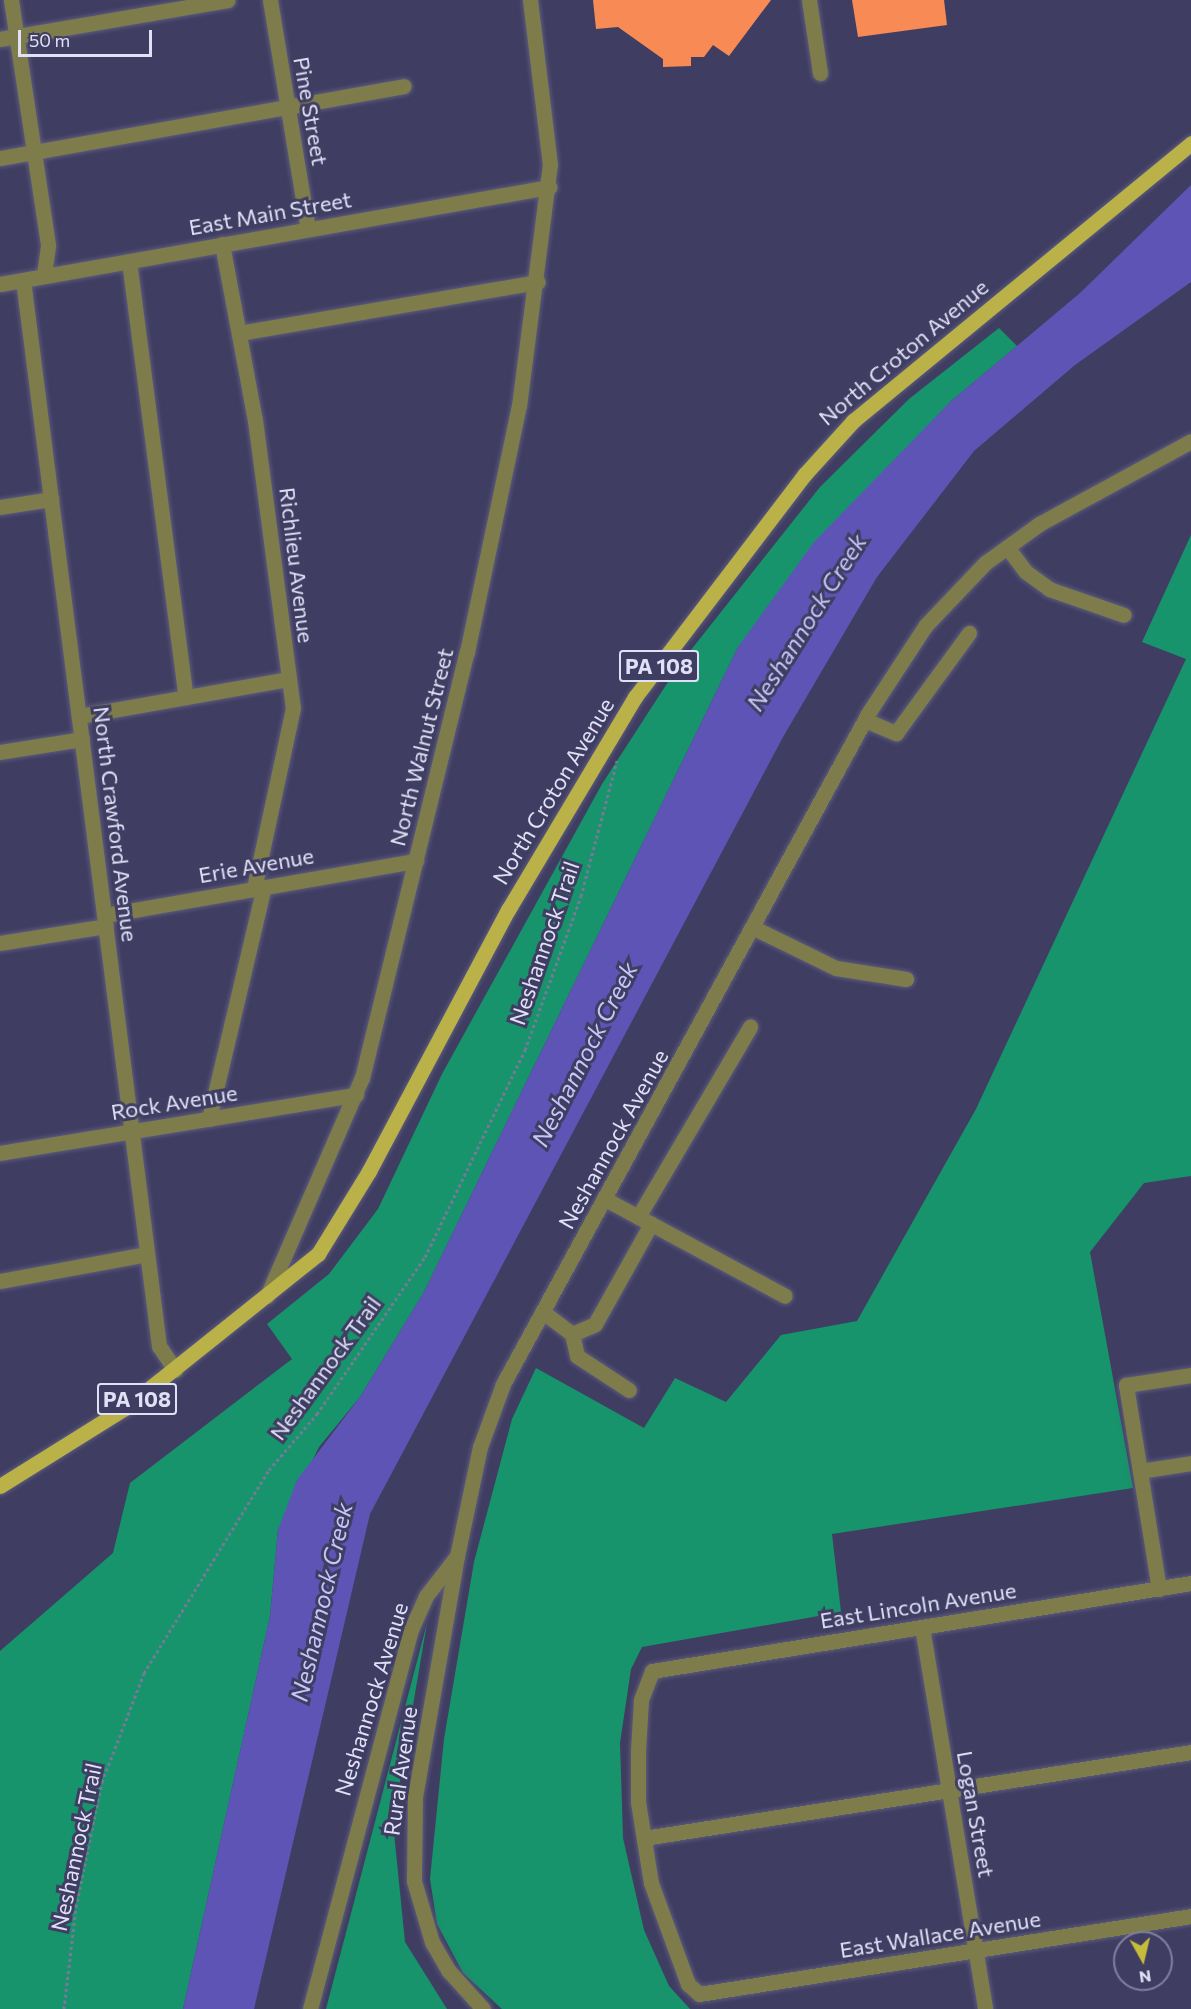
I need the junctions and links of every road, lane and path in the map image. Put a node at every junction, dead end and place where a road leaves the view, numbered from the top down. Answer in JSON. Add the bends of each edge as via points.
{"nodes":[{"id":1,"x":11,"y":0,"type":"edge"},
{"id":2,"x":228,"y":0,"type":"edge"},
{"id":3,"x":270,"y":0,"type":"edge"},
{"id":4,"x":530,"y":0,"type":"edge"},
{"id":5,"x":809,"y":0,"type":"edge"},
{"id":6,"x":17,"y":36,"type":"junction"},
{"id":7,"x":0,"y":39,"type":"edge"},
{"id":8,"x":820,"y":74,"type":"dead end"},
{"id":9,"x":404,"y":86,"type":"dead end"},
{"id":10,"x":288,"y":107,"type":"junction"},
{"id":11,"x":1191,"y":143,"type":"edge"},
{"id":12,"x":36,"y":152,"type":"junction"},
{"id":13,"x":0,"y":158,"type":"edge"},
{"id":14,"x":549,"y":187,"type":"junction"},
{"id":15,"x":308,"y":229,"type":"junction"},
{"id":16,"x":222,"y":244,"type":"junction"},
{"id":17,"x":129,"y":261,"type":"junction"},
{"id":18,"x":44,"y":276,"type":"junction"},
{"id":19,"x":24,"y":280,"type":"junction"},
{"id":20,"x":538,"y":282,"type":"junction"},
{"id":21,"x":0,"y":284,"type":"edge"},
{"id":22,"x":239,"y":333,"type":"junction"},
{"id":23,"x":1191,"y":441,"type":"edge"},
{"id":24,"x":51,"y":499,"type":"junction"},
{"id":25,"x":0,"y":507,"type":"edge"},
{"id":26,"x":1006,"y":547,"type":"junction"},
{"id":27,"x":1124,"y":615,"type":"dead end"},
{"id":28,"x":969,"y":633,"type":"dead end"},
{"id":29,"x":289,"y":679,"type":"junction"},
{"id":30,"x":186,"y":697,"type":"junction"},
{"id":31,"x":79,"y":716,"type":"junction"},
{"id":32,"x":865,"y":720,"type":"junction"},
{"id":33,"x":82,"y":739,"type":"junction"},
{"id":34,"x":0,"y":752,"type":"edge"},
{"id":35,"x":619,"y":753,"type":"dead end"},
{"id":36,"x":416,"y":861,"type":"junction"},
{"id":37,"x":259,"y":888,"type":"junction"},
{"id":38,"x":105,"y":921,"type":"junction"},
{"id":39,"x":753,"y":928,"type":"junction"},
{"id":40,"x":0,"y":943,"type":"edge"},
{"id":41,"x":906,"y":979,"type":"dead end"},
{"id":42,"x":750,"y":1027,"type":"dead end"},
{"id":43,"x":356,"y":1095,"type":"junction"},
{"id":44,"x":209,"y":1119,"type":"junction"},
{"id":45,"x":131,"y":1131,"type":"junction"},
{"id":46,"x":0,"y":1153,"type":"edge"},
{"id":47,"x":605,"y":1199,"type":"junction"},
{"id":48,"x":645,"y":1220,"type":"junction"},
{"id":49,"x":147,"y":1254,"type":"junction"},
{"id":50,"x":0,"y":1281,"type":"edge"},
{"id":51,"x":784,"y":1296,"type":"dead end"},
{"id":52,"x":266,"y":1299,"type":"junction"},
{"id":53,"x":543,"y":1312,"type":"junction"},
{"id":54,"x":572,"y":1334,"type":"junction"},
{"id":55,"x":175,"y":1370,"type":"junction"},
{"id":56,"x":1191,"y":1375,"type":"edge"},
{"id":57,"x":629,"y":1390,"type":"dead end"},
{"id":58,"x":1191,"y":1463,"type":"edge"},
{"id":59,"x":1140,"y":1471,"type":"junction"},
{"id":60,"x":0,"y":1486,"type":"edge"},
{"id":61,"x":457,"y":1556,"type":"junction"},
{"id":62,"x":1191,"y":1583,"type":"edge"},
{"id":63,"x":1159,"y":1589,"type":"junction"},
{"id":64,"x":922,"y":1627,"type":"junction"},
{"id":65,"x":1191,"y":1752,"type":"edge"},
{"id":66,"x":949,"y":1793,"type":"junction"},
{"id":67,"x":644,"y":1838,"type":"junction"},
{"id":68,"x":1191,"y":1916,"type":"edge"},
{"id":69,"x":975,"y":1951,"type":"junction"},
{"id":70,"x":64,"y":2009,"type":"edge"},
{"id":71,"x":310,"y":2009,"type":"edge"},
{"id":72,"x":483,"y":2009,"type":"edge"},
{"id":73,"x":984,"y":2009,"type":"edge"}],
"edges":[{"from":1,"to":6,"type":"street"},
{"from":2,"to":6,"type":"street"},
{"from":3,"to":10,"type":"street","name":"Pine Street"},
{"from":4,"to":14,"type":"street","name":"North Walnut Street","via":[[548,113]]},
{"from":5,"to":8,"type":"street"},
{"from":6,"to":7,"type":"street"},
{"from":6,"to":12,"type":"street"},
{"from":9,"to":10,"type":"street"},
{"from":10,"to":12,"type":"street"},
{"from":10,"to":15,"type":"street","name":"Pine Street"},
{"from":11,"to":52,"type":"main road","name":"North Croton Avenue","number":"PA 108","via":[[853,421],[805,474],[636,697],[508,910],[335,1231],[298,1275]]},
{"from":12,"to":13,"type":"street"},
{"from":12,"to":18,"type":"street","via":[[48,246]]},
{"from":14,"to":15,"type":"street","name":"East Main Street"},
{"from":14,"to":20,"type":"street","name":"North Walnut Street"},
{"from":15,"to":16,"type":"street","name":"East Main Street"},
{"from":16,"to":17,"type":"street","name":"East Main Street"},
{"from":16,"to":22,"type":"street","name":"Richlieu Avenue"},
{"from":17,"to":18,"type":"street","name":"East Main Street"},
{"from":17,"to":30,"type":"street"},
{"from":18,"to":19,"type":"street","name":"East Main Street"},
{"from":19,"to":21,"type":"street","name":"East Main Street"},
{"from":19,"to":24,"type":"street","name":"North Crawford Avenue"},
{"from":20,"to":22,"type":"street"},
{"from":20,"to":36,"type":"street","name":"North Walnut Street","via":[[519,406],[467,652]]},
{"from":22,"to":29,"type":"street","name":"Richlieu Avenue"},
{"from":23,"to":26,"type":"street","name":"Neshannock Avenue"},
{"from":24,"to":25,"type":"street"},
{"from":24,"to":31,"type":"street","name":"North Crawford Avenue"},
{"from":26,"to":27,"type":"street","via":[[1026,572],[1049,589]]},
{"from":26,"to":32,"type":"street","name":"Neshannock Avenue","via":[[926,625]]},
{"from":28,"to":32,"type":"street","via":[[896,733]]},
{"from":29,"to":30,"type":"street"},
{"from":29,"to":37,"type":"street","name":"Richlieu Avenue","via":[[292,729]]},
{"from":30,"to":31,"type":"street"},
{"from":31,"to":33,"type":"street","name":"North Crawford Avenue"},
{"from":32,"to":39,"type":"street","name":"Neshannock Avenue"},
{"from":33,"to":34,"type":"street"},
{"from":33,"to":38,"type":"street","name":"North Crawford Avenue"},
{"from":35,"to":70,"type":"path","name":"Neshannock Trail","via":[[581,896],[525,1050],[425,1257],[317,1414],[269,1470],[144,1673],[102,1782],[76,1907]]},
{"from":36,"to":37,"type":"street","name":"Erie Avenue"},
{"from":36,"to":43,"type":"street","name":"North Walnut Street"},
{"from":37,"to":38,"type":"street","name":"Erie Avenue"},
{"from":37,"to":44,"type":"street","name":"Richlieu Avenue"},
{"from":38,"to":40,"type":"street","name":"Erie Avenue"},
{"from":38,"to":45,"type":"street","name":"North Crawford Avenue"},
{"from":39,"to":41,"type":"street","via":[[836,968]]},
{"from":39,"to":47,"type":"street","name":"Neshannock Avenue"},
{"from":42,"to":48,"type":"street"},
{"from":43,"to":44,"type":"street","name":"Rock Avenue"},
{"from":43,"to":52,"type":"street","name":"North Walnut Street"},
{"from":44,"to":45,"type":"street","name":"Rock Avenue"},
{"from":45,"to":46,"type":"street","name":"Rock Avenue"},
{"from":45,"to":49,"type":"street","name":"North Crawford Avenue"},
{"from":47,"to":48,"type":"street"},
{"from":47,"to":53,"type":"street","name":"Neshannock Avenue"},
{"from":48,"to":51,"type":"street"},
{"from":48,"to":54,"type":"street","via":[[594,1324]]},
{"from":49,"to":50,"type":"street"},
{"from":49,"to":55,"type":"street","name":"North Crawford Avenue","via":[[159,1346]]},
{"from":52,"to":55,"type":"main road","name":"North Croton Avenue","number":"PA 108"},
{"from":53,"to":54,"type":"street"},
{"from":53,"to":61,"type":"street","name":"Neshannock Avenue","via":[[488,1421]]},
{"from":54,"to":57,"type":"street","via":[[577,1356]]},
{"from":55,"to":60,"type":"main road","name":"North Croton Avenue","number":"PA 108","via":[[125,1408]]},
{"from":56,"to":59,"type":"street","via":[[1126,1385]]},
{"from":58,"to":59,"type":"street"},
{"from":59,"to":63,"type":"street"},
{"from":61,"to":71,"type":"street","name":"Neshannock Avenue","via":[[426,1596],[410,1632]]},
{"from":61,"to":72,"type":"street","name":"Rural Avenue","via":[[415,1797],[414,1881],[432,1942],[449,1971]]},
{"from":62,"to":63,"type":"street","name":"East Lincoln Avenue"},
{"from":63,"to":64,"type":"street","name":"East Lincoln Avenue"},
{"from":64,"to":66,"type":"street","name":"Logan Street"},
{"from":64,"to":67,"type":"street","name":"East Lincoln Avenue","via":[[652,1671],[641,1700],[638,1751]]},
{"from":65,"to":66,"type":"street"},
{"from":66,"to":67,"type":"street"},
{"from":66,"to":69,"type":"street","name":"Logan Street"},
{"from":67,"to":69,"type":"street","name":"East Wallace Avenue","via":[[667,1933],[697,1993]]},
{"from":68,"to":69,"type":"street","name":"East Wallace Avenue"},
{"from":69,"to":73,"type":"street","name":"Logan Street"}]}
